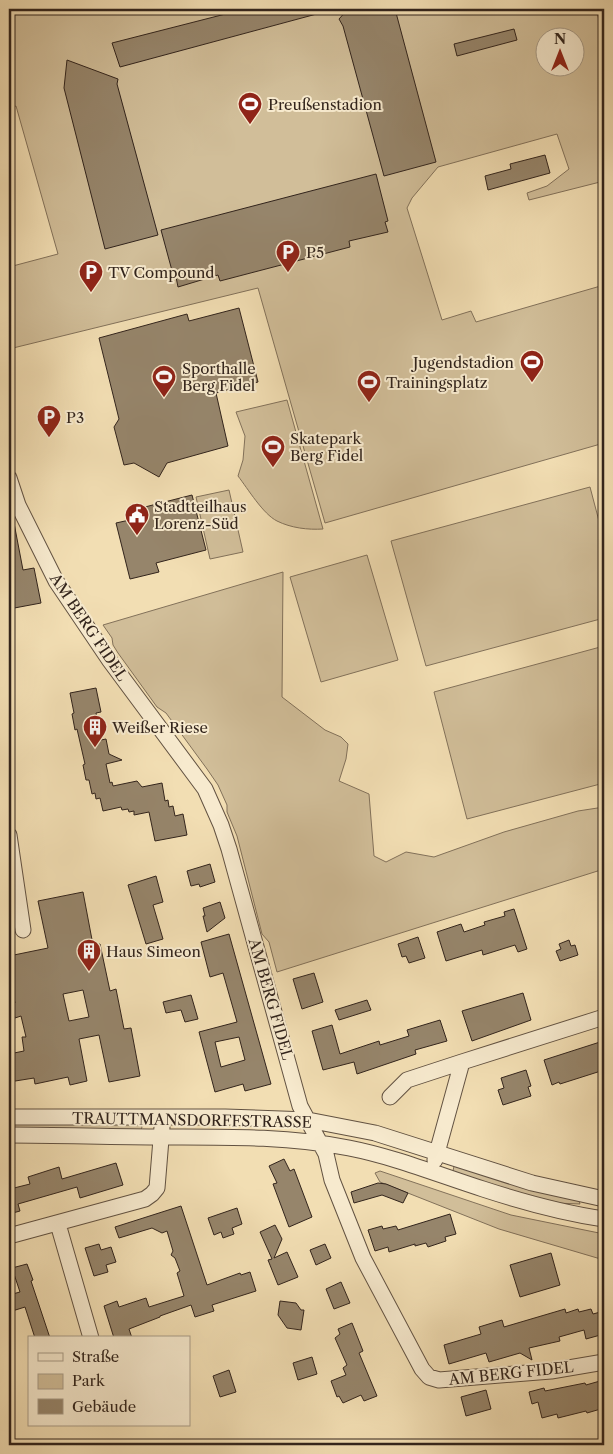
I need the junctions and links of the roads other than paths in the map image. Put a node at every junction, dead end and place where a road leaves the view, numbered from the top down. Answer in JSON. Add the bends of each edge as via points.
{"nodes":[{"id":1,"x":9,"y":478,"type":"edge"},
{"id":2,"x":12,"y":498,"type":"edge"},
{"id":3,"x":9,"y":835,"type":"edge"},
{"id":4,"x":23,"y":930,"type":"dead end"},
{"id":5,"x":604,"y":1017,"type":"edge"},
{"id":6,"x":462,"y":1062,"type":"junction"},
{"id":7,"x":390,"y":1097,"type":"dead end"},
{"id":8,"x":9,"y":1117,"type":"edge"},
{"id":9,"x":162,"y":1117,"type":"junction"},
{"id":10,"x":308,"y":1120,"type":"junction"},
{"id":11,"x":9,"y":1135,"type":"edge"},
{"id":12,"x":162,"y":1137,"type":"junction"},
{"id":13,"x":320,"y":1143,"type":"junction"},
{"id":14,"x":437,"y":1152,"type":"junction"},
{"id":15,"x":431,"y":1172,"type":"junction"},
{"id":16,"x":604,"y":1199,"type":"edge"},
{"id":17,"x":604,"y":1219,"type":"edge"},
{"id":18,"x":58,"y":1224,"type":"junction"},
{"id":19,"x":9,"y":1236,"type":"edge"},
{"id":20,"x":90,"y":1336,"type":"edge"},
{"id":21,"x":604,"y":1362,"type":"edge"}],
"edges":[{"from":1,"to":2,"type":"street","name":"AM BERG FIDEL"},
{"from":2,"to":10,"type":"street","name":"AM BERG FIDEL","via":[[56,581],[110,661],[205,789],[229,849],[300,1106]]},
{"from":3,"to":4,"type":"street"},
{"from":5,"to":6,"type":"street"},
{"from":6,"to":7,"type":"street","via":[[407,1080]]},
{"from":6,"to":14,"type":"street"},
{"from":8,"to":9,"type":"street","name":"TRAUTTMANSDORFFSTRASSE"},
{"from":9,"to":10,"type":"street","name":"TRAUTTMANSDORFFSTRASSE"},
{"from":9,"to":12,"type":"street"},
{"from":10,"to":13,"type":"street","name":"AM BERG FIDEL"},
{"from":10,"to":14,"type":"street","name":"TRAUTTMANSDORFFSTRASSE","via":[[375,1133]]},
{"from":11,"to":12,"type":"street","name":"TRAUTTMANSDORFFSTRASSE"},
{"from":12,"to":13,"type":"street","name":"TRAUTTMANSDORFFSTRASSE","via":[[244,1137]]},
{"from":12,"to":18,"type":"street","via":[[157,1188],[152,1194],[145,1199]]},
{"from":13,"to":15,"type":"street","name":"TRAUTTMANSDORFFSTRASSE","via":[[370,1153]]},
{"from":13,"to":21,"type":"street","name":"AM BERG FIDEL","via":[[363,1258],[429,1377],[439,1380],[504,1375]]},
{"from":14,"to":15,"type":"street"},
{"from":14,"to":16,"type":"street","name":"TRAUTTMANSDORFFSTRASSE","via":[[532,1183]]},
{"from":15,"to":17,"type":"street","name":"TRAUTTMANSDORFFSTRASSE","via":[[517,1200]]},
{"from":18,"to":19,"type":"street"},
{"from":18,"to":20,"type":"street"}]}
